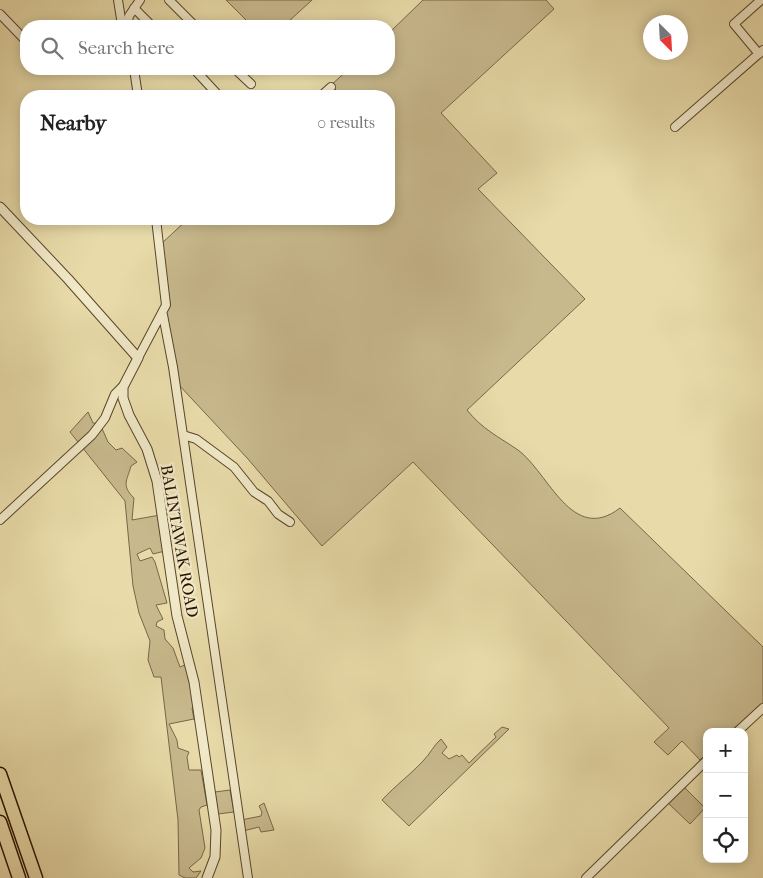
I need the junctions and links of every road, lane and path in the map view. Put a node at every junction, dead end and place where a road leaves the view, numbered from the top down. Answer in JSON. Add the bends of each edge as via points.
{"nodes":[{"id":1,"x":118,"y":0,"type":"edge"},
{"id":2,"x":140,"y":0,"type":"edge"},
{"id":3,"x":169,"y":0,"type":"edge"},
{"id":4,"x":761,"y":0,"type":"edge"},
{"id":5,"x":134,"y":8,"type":"junction"},
{"id":6,"x":0,"y":14,"type":"edge"},
{"id":7,"x":122,"y":20,"type":"edge"},
{"id":8,"x":128,"y":20,"type":"edge"},
{"id":9,"x":146,"y":20,"type":"edge"},
{"id":10,"x":189,"y":20,"type":"edge"},
{"id":11,"x":20,"y":34,"type":"edge"},
{"id":12,"x":761,"y":52,"type":"edge"},
{"id":13,"x":135,"y":75,"type":"edge"},
{"id":14,"x":200,"y":75,"type":"edge"},
{"id":15,"x":241,"y":75,"type":"edge"},
{"id":16,"x":251,"y":84,"type":"dead end"},
{"id":17,"x":331,"y":87,"type":"dead end"},
{"id":18,"x":137,"y":90,"type":"edge"},
{"id":19,"x":213,"y":90,"type":"edge"},
{"id":20,"x":328,"y":90,"type":"edge"},
{"id":21,"x":675,"y":127,"type":"dead end"},
{"id":22,"x":0,"y":207,"type":"edge"},
{"id":23,"x":157,"y":225,"type":"edge"},
{"id":24,"x":163,"y":314,"type":"junction"},
{"id":25,"x":138,"y":358,"type":"junction"},
{"id":26,"x":124,"y":385,"type":"junction"},
{"id":27,"x":184,"y":435,"type":"junction"},
{"id":28,"x":0,"y":520,"type":"edge"},
{"id":29,"x":290,"y":522,"type":"dead end"},
{"id":30,"x":763,"y":708,"type":"edge"},
{"id":31,"x":741,"y":728,"type":"edge"},
{"id":32,"x":703,"y":764,"type":"edge"},
{"id":33,"x":0,"y":774,"type":"edge"},
{"id":34,"x":0,"y":822,"type":"edge"},
{"id":35,"x":19,"y":878,"type":"edge"},
{"id":36,"x":36,"y":878,"type":"edge"},
{"id":37,"x":207,"y":878,"type":"edge"},
{"id":38,"x":248,"y":878,"type":"edge"},
{"id":39,"x":586,"y":878,"type":"edge"}],
"edges":[{"from":1,"to":7,"type":"street"},
{"from":2,"to":5,"type":"street"},
{"from":3,"to":10,"type":"street"},
{"from":4,"to":12,"type":"street","via":[[734,24]]},
{"from":5,"to":8,"type":"street"},
{"from":5,"to":9,"type":"street"},
{"from":6,"to":11,"type":"street"},
{"from":12,"to":21,"type":"street"},
{"from":13,"to":18,"type":"street"},
{"from":14,"to":19,"type":"street"},
{"from":15,"to":16,"type":"street"},
{"from":17,"to":20,"type":"street"},
{"from":22,"to":25,"type":"street"},
{"from":23,"to":24,"type":"street","via":[[166,303]]},
{"from":24,"to":25,"type":"street"},
{"from":24,"to":27,"type":"street"},
{"from":25,"to":26,"type":"street"},
{"from":26,"to":28,"type":"street","via":[[115,394],[92,434]]},
{"from":26,"to":37,"type":"street","name":"BALINTAWAK ROAD","via":[[125,406],[147,449],[157,481],[178,620],[194,682],[217,834],[215,858]]},
{"from":27,"to":29,"type":"street","via":[[196,439],[234,467],[255,493]]},
{"from":27,"to":38,"type":"street"},
{"from":30,"to":31,"type":"street"},
{"from":32,"to":39,"type":"street"},
{"from":33,"to":36,"type":"highway"},
{"from":34,"to":35,"type":"highway"}]}
